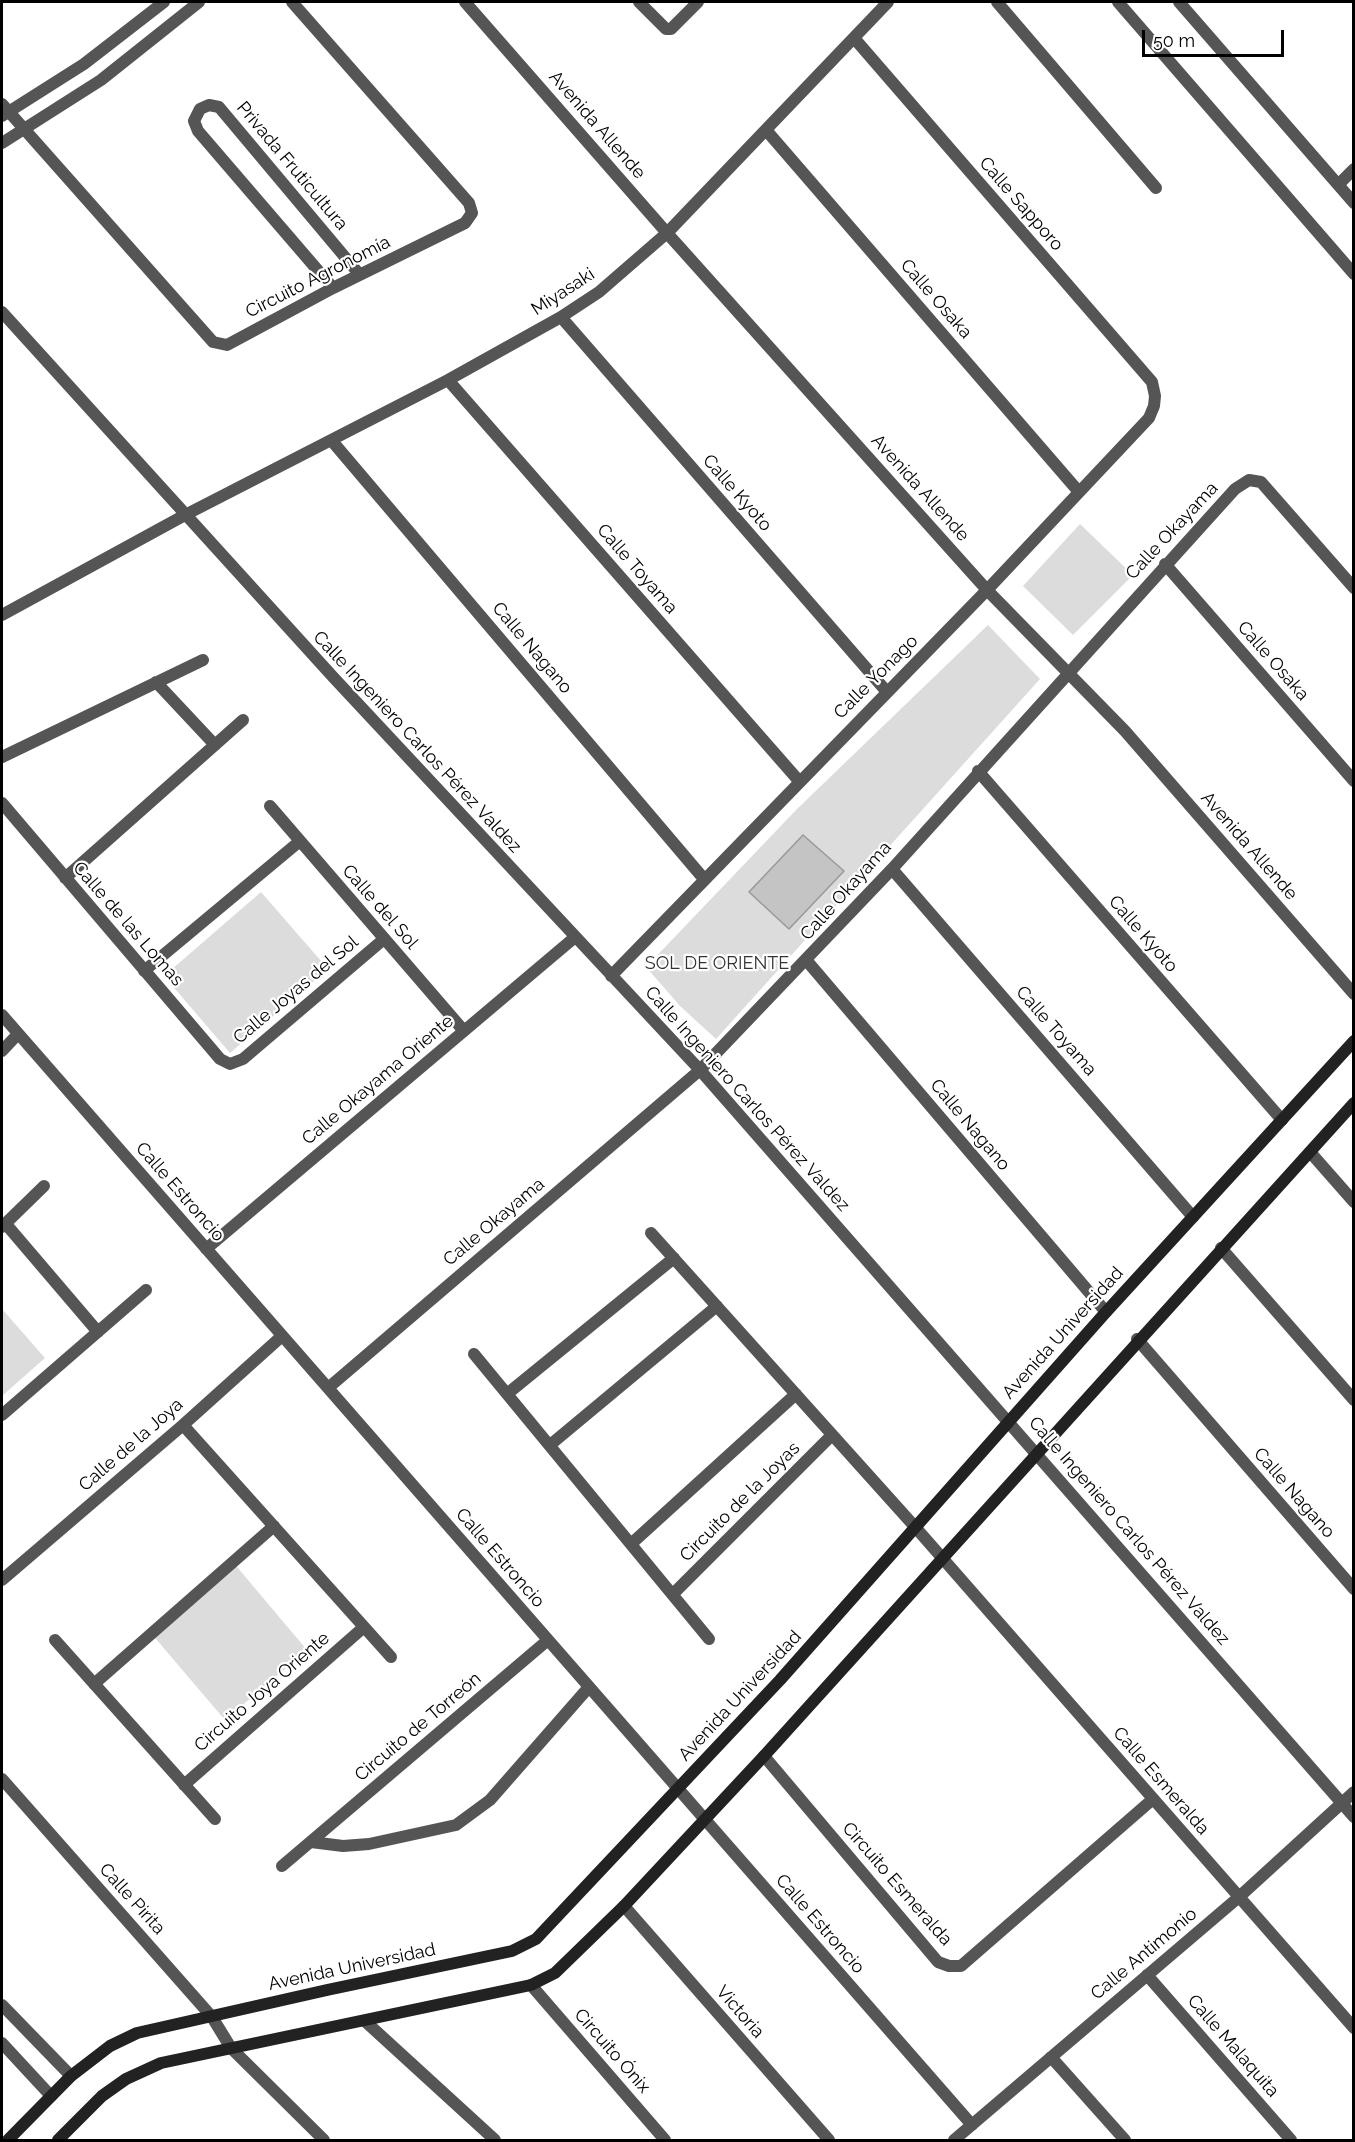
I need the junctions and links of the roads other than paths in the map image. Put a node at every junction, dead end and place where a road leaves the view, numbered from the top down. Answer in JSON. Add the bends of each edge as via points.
{"nodes":[{"id":1,"x":164,"y":2,"type":"edge"},
{"id":2,"x":199,"y":2,"type":"edge"},
{"id":3,"x":292,"y":2,"type":"edge"},
{"id":4,"x":465,"y":2,"type":"edge"},
{"id":5,"x":639,"y":2,"type":"edge"},
{"id":6,"x":698,"y":2,"type":"edge"},
{"id":7,"x":888,"y":2,"type":"edge"},
{"id":8,"x":997,"y":2,"type":"edge"},
{"id":9,"x":1118,"y":2,"type":"edge"},
{"id":10,"x":1179,"y":2,"type":"edge"},
{"id":11,"x":854,"y":38,"type":"junction"},
{"id":12,"x":4,"y":111,"type":"edge"},
{"id":13,"x":766,"y":130,"type":"junction"},
{"id":14,"x":25,"y":131,"type":"junction"},
{"id":15,"x":2,"y":143,"type":"edge"},
{"id":16,"x":1353,"y":168,"type":"edge"},
{"id":17,"x":1339,"y":184,"type":"junction"},
{"id":18,"x":1156,"y":188,"type":"dead end"},
{"id":19,"x":1353,"y":203,"type":"edge"},
{"id":20,"x":667,"y":233,"type":"junction"},
{"id":21,"x":360,"y":274,"type":"junction"},
{"id":22,"x":1353,"y":274,"type":"edge"},
{"id":23,"x":333,"y":288,"type":"junction"},
{"id":24,"x":2,"y":312,"type":"edge"},
{"id":25,"x":561,"y":317,"type":"junction"},
{"id":26,"x":448,"y":380,"type":"junction"},
{"id":27,"x":1155,"y":396,"type":"joint"},
{"id":28,"x":332,"y":441,"type":"junction"},
{"id":29,"x":1079,"y":492,"type":"junction"},
{"id":30,"x":185,"y":515,"type":"junction"},
{"id":31,"x":1165,"y":564,"type":"junction"},
{"id":32,"x":1353,"y":588,"type":"edge"},
{"id":33,"x":987,"y":590,"type":"junction"},
{"id":34,"x":2,"y":615,"type":"edge"},
{"id":35,"x":203,"y":660,"type":"dead end"},
{"id":36,"x":1068,"y":672,"type":"junction"},
{"id":37,"x":156,"y":682,"type":"junction"},
{"id":38,"x":887,"y":692,"type":"junction"},
{"id":39,"x":243,"y":720,"type":"dead end"},
{"id":40,"x":215,"y":745,"type":"junction"},
{"id":41,"x":2,"y":757,"type":"edge"},
{"id":42,"x":978,"y":771,"type":"junction"},
{"id":43,"x":799,"y":781,"type":"junction"},
{"id":44,"x":1353,"y":781,"type":"edge"},
{"id":45,"x":2,"y":803,"type":"edge"},
{"id":46,"x":270,"y":806,"type":"dead end"},
{"id":47,"x":300,"y":841,"type":"junction"},
{"id":48,"x":892,"y":869,"type":"junction"},
{"id":49,"x":65,"y":878,"type":"junction"},
{"id":50,"x":704,"y":879,"type":"junction"},
{"id":51,"x":574,"y":938,"type":"junction"},
{"id":52,"x":384,"y":939,"type":"junction"},
{"id":53,"x":807,"y":961,"type":"junction"},
{"id":54,"x":144,"y":971,"type":"junction"},
{"id":55,"x":611,"y":976,"type":"junction"},
{"id":56,"x":1353,"y":994,"type":"edge"},
{"id":57,"x":2,"y":1015,"type":"edge"},
{"id":58,"x":464,"y":1031,"type":"junction"},
{"id":59,"x":18,"y":1034,"type":"junction"},
{"id":60,"x":1353,"y":1041,"type":"edge"},
{"id":61,"x":2,"y":1051,"type":"edge"},
{"id":62,"x":230,"y":1064,"type":"joint"},
{"id":63,"x":700,"y":1070,"type":"junction"},
{"id":64,"x":1353,"y":1103,"type":"edge"},
{"id":65,"x":1282,"y":1120,"type":"junction"},
{"id":66,"x":1310,"y":1152,"type":"junction"},
{"id":67,"x":44,"y":1186,"type":"dead end"},
{"id":68,"x":1353,"y":1202,"type":"edge"},
{"id":69,"x":1193,"y":1217,"type":"junction"},
{"id":70,"x":3,"y":1225,"type":"edge"},
{"id":71,"x":651,"y":1233,"type":"dead end"},
{"id":72,"x":1221,"y":1248,"type":"junction"},
{"id":73,"x":206,"y":1249,"type":"junction"},
{"id":74,"x":674,"y":1258,"type":"junction"},
{"id":75,"x":146,"y":1290,"type":"dead end"},
{"id":76,"x":717,"y":1306,"type":"junction"},
{"id":77,"x":1106,"y":1312,"type":"junction"},
{"id":78,"x":98,"y":1332,"type":"junction"},
{"id":79,"x":282,"y":1336,"type":"junction"},
{"id":80,"x":1137,"y":1339,"type":"junction"},
{"id":81,"x":474,"y":1354,"type":"dead end"},
{"id":82,"x":328,"y":1388,"type":"junction"},
{"id":83,"x":507,"y":1394,"type":"junction"},
{"id":84,"x":796,"y":1394,"type":"junction"},
{"id":85,"x":1353,"y":1400,"type":"edge"},
{"id":86,"x":2,"y":1415,"type":"edge"},
{"id":87,"x":1009,"y":1421,"type":"junction"},
{"id":88,"x":183,"y":1425,"type":"junction"},
{"id":89,"x":832,"y":1435,"type":"junction"},
{"id":90,"x":550,"y":1445,"type":"junction"},
{"id":91,"x":1036,"y":1452,"type":"junction"},
{"id":92,"x":274,"y":1526,"type":"junction"},
{"id":93,"x":916,"y":1528,"type":"junction"},
{"id":94,"x":630,"y":1544,"type":"junction"},
{"id":95,"x":942,"y":1557,"type":"junction"},
{"id":96,"x":3,"y":1577,"type":"edge"},
{"id":97,"x":1353,"y":1589,"type":"edge"},
{"id":98,"x":672,"y":1594,"type":"junction"},
{"id":99,"x":364,"y":1627,"type":"junction"},
{"id":100,"x":709,"y":1639,"type":"dead end"},
{"id":101,"x":55,"y":1640,"type":"dead end"},
{"id":102,"x":548,"y":1640,"type":"junction"},
{"id":103,"x":391,"y":1657,"type":"dead end"},
{"id":104,"x":94,"y":1684,"type":"junction"},
{"id":105,"x":589,"y":1687,"type":"junction"},
{"id":106,"x":764,"y":1756,"type":"junction"},
{"id":107,"x":2,"y":1779,"type":"edge"},
{"id":108,"x":184,"y":1785,"type":"junction"},
{"id":109,"x":678,"y":1789,"type":"junction"},
{"id":110,"x":1353,"y":1792,"type":"edge"},
{"id":111,"x":1153,"y":1799,"type":"junction"},
{"id":112,"x":1341,"y":1803,"type":"junction"},
{"id":113,"x":1353,"y":1817,"type":"edge"},
{"id":114,"x":704,"y":1818,"type":"junction"},
{"id":115,"x":215,"y":1819,"type":"dead end"},
{"id":116,"x":311,"y":1842,"type":"junction"},
{"id":117,"x":282,"y":1866,"type":"dead end"},
{"id":118,"x":1239,"y":1897,"type":"junction"},
{"id":119,"x":624,"y":1906,"type":"junction"},
{"id":120,"x":1147,"y":1975,"type":"junction"},
{"id":121,"x":531,"y":1985,"type":"junction"},
{"id":122,"x":2,"y":2005,"type":"edge"},
{"id":123,"x":212,"y":2017,"type":"junction"},
{"id":124,"x":366,"y":2022,"type":"junction"},
{"id":125,"x":1353,"y":2028,"type":"edge"},
{"id":126,"x":2,"y":2043,"type":"edge"},
{"id":127,"x":231,"y":2048,"type":"junction"},
{"id":128,"x":1051,"y":2057,"type":"junction"},
{"id":129,"x":71,"y":2076,"type":"junction"},
{"id":130,"x":51,"y":2096,"type":"junction"},
{"id":131,"x":972,"y":2125,"type":"junction"},
{"id":132,"x":958,"y":2139,"type":"edge"},
{"id":133,"x":8,"y":2140,"type":"edge"},
{"id":134,"x":58,"y":2140,"type":"edge"},
{"id":135,"x":324,"y":2140,"type":"edge"},
{"id":136,"x":495,"y":2140,"type":"edge"},
{"id":137,"x":666,"y":2140,"type":"edge"},
{"id":138,"x":829,"y":2140,"type":"edge"},
{"id":139,"x":1125,"y":2140,"type":"edge"},
{"id":140,"x":1291,"y":2140,"type":"edge"}],
"edges":[{"from":1,"to":12,"type":"street","via":[[84,64]]},
{"from":2,"to":14,"type":"street","via":[[101,80]]},
{"from":3,"to":21,"type":"street","name":"Circuito Agronomía","via":[[470,203],[472,213],[465,223]]},
{"from":4,"to":20,"type":"street","name":"Avenida Allende"},
{"from":5,"to":6,"type":"street","via":[[666,29],[671,29]]},
{"from":7,"to":11,"type":"street","name":"Miyasaki"},
{"from":8,"to":18,"type":"street"},
{"from":9,"to":22,"type":"street"},
{"from":10,"to":17,"type":"street"},
{"from":11,"to":13,"type":"street","name":"Miyasaki"},
{"from":11,"to":27,"type":"street","name":"Calle Sapporo","via":[[1152,382]]},
{"from":12,"to":14,"type":"street","name":"Circuito Agronomía"},
{"from":13,"to":20,"type":"street","name":"Miyasaki"},
{"from":13,"to":29,"type":"street","name":"Calle Osaka"},
{"from":14,"to":15,"type":"street"},
{"from":14,"to":23,"type":"street","name":"Circuito Agronomía","via":[[219,346]]},
{"from":16,"to":17,"type":"street"},
{"from":17,"to":19,"type":"street"},
{"from":20,"to":25,"type":"street","name":"Miyasaki","via":[[616,279]]},
{"from":20,"to":33,"type":"street","name":"Avenida Allende"},
{"from":21,"to":23,"type":"street","name":"Circuito Agronomía"},
{"from":21,"to":23,"type":"street","name":"Privada Fruticultura","via":[[219,108],[209,105],[200,109],[194,121],[198,131]]},
{"from":24,"to":30,"type":"street","name":"Calle Ingeniero Carlos Pérez Valdez"},
{"from":25,"to":26,"type":"street","name":"Miyasaki"},
{"from":25,"to":38,"type":"street","name":"Calle Kyoto"},
{"from":26,"to":28,"type":"street","name":"Miyasaki"},
{"from":26,"to":43,"type":"street","name":"Calle Toyama"},
{"from":27,"to":29,"type":"street","name":"Calle Yonago","via":[[1149,418]]},
{"from":28,"to":30,"type":"street","name":"Miyasaki"},
{"from":28,"to":50,"type":"street","name":"Calle Nagano"},
{"from":29,"to":33,"type":"street","name":"Calle Yonago"},
{"from":30,"to":34,"type":"street","name":"Miyasaki"},
{"from":30,"to":51,"type":"street","name":"Calle Ingeniero Carlos Pérez Valdez"},
{"from":31,"to":32,"type":"street","name":"Calle Okayama","via":[[1235,489],[1249,480],[1262,482]]},
{"from":31,"to":36,"type":"street","name":"Calle Okayama"},
{"from":31,"to":44,"type":"street","name":"Calle Osaka"},
{"from":33,"to":36,"type":"street","name":"Avenida Allende"},
{"from":33,"to":38,"type":"street","name":"Calle Yonago"},
{"from":35,"to":37,"type":"street"},
{"from":36,"to":42,"type":"street","name":"Calle Okayama"},
{"from":36,"to":56,"type":"street","name":"Avenida Allende","via":[[1125,731]]},
{"from":37,"to":40,"type":"street"},
{"from":37,"to":41,"type":"street"},
{"from":38,"to":43,"type":"street","name":"Calle Yonago"},
{"from":39,"to":40,"type":"street"},
{"from":40,"to":49,"type":"street"},
{"from":42,"to":48,"type":"street","name":"Calle Okayama"},
{"from":42,"to":65,"type":"street","name":"Calle Kyoto"},
{"from":43,"to":50,"type":"street","name":"Calle Yonago"},
{"from":45,"to":49,"type":"street","name":"Calle de las Lomas"},
{"from":46,"to":47,"type":"street","name":"Calle del Sol"},
{"from":47,"to":52,"type":"street","name":"Calle del Sol"},
{"from":47,"to":54,"type":"street"},
{"from":48,"to":53,"type":"street","name":"Calle Okayama"},
{"from":48,"to":69,"type":"street","name":"Calle Toyama"},
{"from":49,"to":54,"type":"street","name":"Calle de las Lomas"},
{"from":50,"to":55,"type":"street","name":"Calle Yonago"},
{"from":51,"to":55,"type":"street","name":"Calle Ingeniero Carlos Pérez Valdez"},
{"from":51,"to":58,"type":"street","name":"Calle Okayama Oriente"},
{"from":52,"to":58,"type":"street","name":"Calle del Sol"},
{"from":52,"to":62,"type":"street","name":"Calle Joyas del Sol","via":[[243,1059]]},
{"from":53,"to":63,"type":"street","name":"Calle Okayama"},
{"from":53,"to":77,"type":"street","name":"Calle Nagano"},
{"from":54,"to":62,"type":"street","name":"Calle de las Lomas","via":[[220,1059]]},
{"from":55,"to":63,"type":"street","name":"Calle Ingeniero Carlos Pérez Valdez"},
{"from":57,"to":59,"type":"street","name":"Calle Estroncio"},
{"from":58,"to":73,"type":"street","name":"Calle Okayama Oriente"},
{"from":59,"to":61,"type":"street"},
{"from":59,"to":73,"type":"street","name":"Calle Estroncio"},
{"from":60,"to":65,"type":"main road","name":"Avenida Universidad"},
{"from":63,"to":82,"type":"street","name":"Calle Okayama"},
{"from":63,"to":87,"type":"street","name":"Calle Ingeniero Carlos Pérez Valdez"},
{"from":64,"to":66,"type":"main road"},
{"from":65,"to":69,"type":"main road","name":"Avenida Universidad"},
{"from":66,"to":68,"type":"street"},
{"from":66,"to":72,"type":"main road"},
{"from":67,"to":70,"type":"street"},
{"from":69,"to":77,"type":"main road","name":"Avenida Universidad"},
{"from":70,"to":78,"type":"street"},
{"from":71,"to":74,"type":"street"},
{"from":72,"to":80,"type":"main road"},
{"from":72,"to":85,"type":"street"},
{"from":73,"to":79,"type":"street","name":"Calle Estroncio"},
{"from":74,"to":76,"type":"street"},
{"from":74,"to":83,"type":"street"},
{"from":75,"to":78,"type":"street"},
{"from":76,"to":84,"type":"street"},
{"from":76,"to":90,"type":"street"},
{"from":77,"to":87,"type":"main road","name":"Avenida Universidad"},
{"from":78,"to":86,"type":"street"},
{"from":79,"to":82,"type":"street","name":"Calle Estroncio"},
{"from":79,"to":88,"type":"street","name":"Calle de la Joya"},
{"from":80,"to":91,"type":"main road"},
{"from":80,"to":97,"type":"street","name":"Calle Nagano"},
{"from":81,"to":83,"type":"street"},
{"from":82,"to":102,"type":"street","name":"Calle Estroncio"},
{"from":83,"to":90,"type":"street"},
{"from":84,"to":89,"type":"street"},
{"from":84,"to":94,"type":"street"},
{"from":87,"to":91,"type":"street","name":"Calle Ingeniero Carlos Pérez Valdez"},
{"from":87,"to":93,"type":"main road","name":"Avenida Universidad"},
{"from":88,"to":92,"type":"street"},
{"from":88,"to":96,"type":"street","name":"Calle de la Joya"},
{"from":89,"to":93,"type":"street"},
{"from":89,"to":98,"type":"street","name":"Circuito de la Joyas"},
{"from":90,"to":94,"type":"street"},
{"from":91,"to":95,"type":"main road"},
{"from":91,"to":112,"type":"street","name":"Calle Ingeniero Carlos Pérez Valdez"},
{"from":92,"to":99,"type":"street"},
{"from":92,"to":104,"type":"street"},
{"from":93,"to":95,"type":"street"},
{"from":93,"to":109,"type":"main road","name":"Avenida Universidad"},
{"from":94,"to":98,"type":"street"},
{"from":95,"to":106,"type":"main road"},
{"from":95,"to":111,"type":"street","name":"Calle Esmeralda"},
{"from":98,"to":100,"type":"street"},
{"from":99,"to":103,"type":"street"},
{"from":99,"to":108,"type":"street","name":"Circuito Joya Oriente"},
{"from":101,"to":104,"type":"street"},
{"from":102,"to":105,"type":"street","name":"Calle Estroncio"},
{"from":102,"to":116,"type":"street","name":"Circuito de Torreón"},
{"from":104,"to":108,"type":"street"},
{"from":105,"to":109,"type":"street","name":"Calle Estroncio"},
{"from":105,"to":116,"type":"street","via":[[490,1800],[456,1825],[369,1844]]},
{"from":106,"to":111,"type":"street","name":"Circuito Esmeralda","via":[[938,1962],[950,1966],[961,1966]]},
{"from":106,"to":114,"type":"main road"},
{"from":107,"to":123,"type":"street","name":"Calle Pirita"},
{"from":108,"to":115,"type":"street"},
{"from":109,"to":114,"type":"street","name":"Calle Estroncio"},
{"from":109,"to":123,"type":"main road","name":"Avenida Universidad","via":[[551,1926],[512,1951]]},
{"from":110,"to":112,"type":"street","name":"Calle Antimonio"},
{"from":111,"to":118,"type":"street","name":"Calle Esmeralda"},
{"from":112,"to":113,"type":"street","name":"Calle Ingeniero Carlos Pérez Valdez"},
{"from":112,"to":118,"type":"street","name":"Calle Antimonio"},
{"from":114,"to":119,"type":"main road"},
{"from":114,"to":131,"type":"street","name":"Calle Estroncio"},
{"from":116,"to":117,"type":"street","name":"Circuito de Torreón"},
{"from":118,"to":120,"type":"street","name":"Calle Antimonio"},
{"from":118,"to":125,"type":"street","name":"Calle Esmeralda"},
{"from":119,"to":121,"type":"main road","via":[[555,1973]]},
{"from":119,"to":138,"type":"street","name":"Victoria"},
{"from":120,"to":128,"type":"street","name":"Calle Antimonio"},
{"from":120,"to":140,"type":"street","name":"Calle Malaquita"},
{"from":121,"to":124,"type":"main road"},
{"from":121,"to":137,"type":"street","name":"Circuito Ónix"},
{"from":122,"to":129,"type":"street"},
{"from":123,"to":127,"type":"street","name":"Calle Pirita"},
{"from":123,"to":129,"type":"main road","name":"Avenida Universidad","via":[[137,2033],[110,2046]]},
{"from":124,"to":127,"type":"main road"},
{"from":124,"to":136,"type":"street"},
{"from":126,"to":130,"type":"street"},
{"from":127,"to":134,"type":"main road","via":[[160,2063],[126,2079],[102,2096]]},
{"from":127,"to":135,"type":"street","name":"Calle Pirita"},
{"from":128,"to":131,"type":"street","name":"Calle Antimonio"},
{"from":128,"to":139,"type":"street"},
{"from":129,"to":130,"type":"main road","name":"Avenida Universidad"},
{"from":130,"to":133,"type":"main road","name":"Avenida Universidad"},
{"from":131,"to":132,"type":"street","name":"Calle Antimonio"}]}
